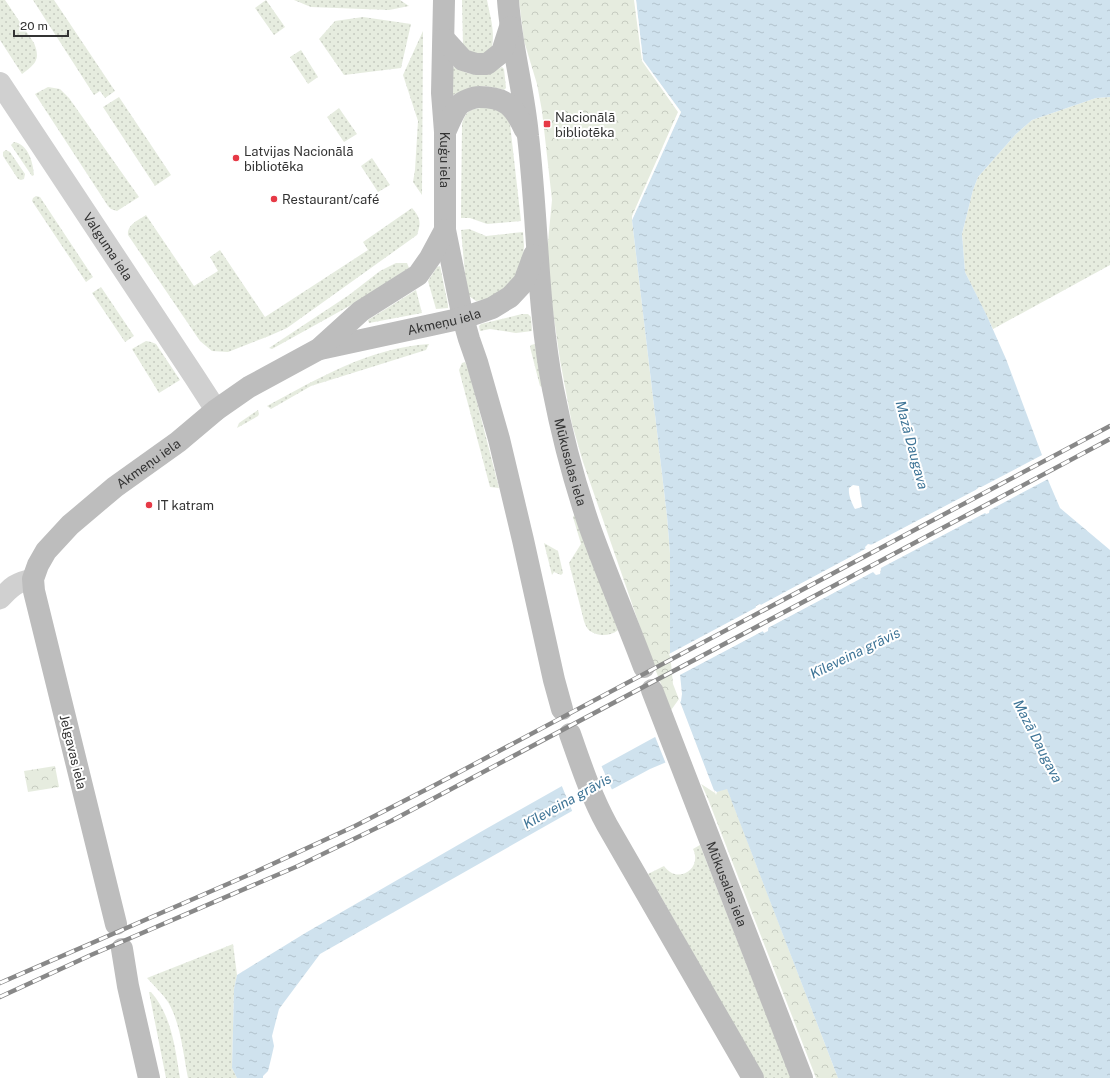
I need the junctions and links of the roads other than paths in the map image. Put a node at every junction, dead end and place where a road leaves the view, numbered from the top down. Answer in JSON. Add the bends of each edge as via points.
{"nodes":[{"id":1,"x":444,"y":0,"type":"edge"},
{"id":2,"x":499,"y":0,"type":"edge"},
{"id":3,"x":508,"y":0,"type":"edge"},
{"id":4,"x":510,"y":25,"type":"junction"},
{"id":5,"x":444,"y":40,"type":"junction"},
{"id":6,"x":0,"y":83,"type":"edge"},
{"id":7,"x":445,"y":132,"type":"junction"},
{"id":8,"x":528,"y":136,"type":"junction"},
{"id":9,"x":445,"y":230,"type":"junction"},
{"id":10,"x":536,"y":247,"type":"junction"},
{"id":11,"x":463,"y":318,"type":"junction"},
{"id":12,"x":319,"y":349,"type":"junction"},
{"id":13,"x":216,"y":410,"type":"junction"},
{"id":14,"x":33,"y":580,"type":"junction"},
{"id":15,"x":0,"y":599,"type":"edge"},
{"id":16,"x":644,"y":667,"type":"dead end"},
{"id":17,"x":653,"y":691,"type":"dead end"},
{"id":18,"x":562,"y":709,"type":"dead end"},
{"id":19,"x":570,"y":734,"type":"dead end"},
{"id":20,"x":116,"y":924,"type":"dead end"},
{"id":21,"x":122,"y":949,"type":"dead end"},
{"id":22,"x":149,"y":1078,"type":"edge"},
{"id":23,"x":753,"y":1078,"type":"edge"},
{"id":24,"x":802,"y":1078,"type":"edge"}],
"edges":[{"from":1,"to":5,"type":"main road","name":"Kuģu iela"},
{"from":2,"to":4,"type":"main road"},
{"from":3,"to":4,"type":"main road"},
{"from":4,"to":5,"type":"main road","via":[[502,52],[487,64],[463,60]]},
{"from":4,"to":8,"type":"main road","via":[[525,104]]},
{"from":5,"to":7,"type":"main road","name":"Kuģu iela","via":[[442,93]]},
{"from":6,"to":13,"type":"street","name":"Valguma iela"},
{"from":7,"to":8,"type":"main road","via":[[460,104],[475,97],[492,97],[507,103],[518,114]]},
{"from":7,"to":9,"type":"main road","name":"Kuģu iela"},
{"from":8,"to":10,"type":"main road"},
{"from":9,"to":11,"type":"main road","name":"Kuģu iela"},
{"from":9,"to":12,"type":"main road","name":"Akmeņu iela","via":[[418,275],[361,311]]},
{"from":10,"to":11,"type":"main road","name":"Akmeņu iela","via":[[524,282],[510,297],[492,308]]},
{"from":10,"to":16,"type":"main road","name":"Mūkusalas iela","via":[[547,351],[559,421],[590,526]]},
{"from":11,"to":12,"type":"main road","name":"Akmeņu iela"},
{"from":11,"to":18,"type":"main road","via":[[499,439]]},
{"from":12,"to":13,"type":"main road","name":"Akmeņu iela","via":[[249,387]]},
{"from":13,"to":14,"type":"main road","name":"Akmeņu iela","via":[[178,442],[115,487],[70,525],[46,551]]},
{"from":14,"to":15,"type":"street","via":[[12,586]]},
{"from":14,"to":20,"type":"main road","name":"Jelgavas iela"},
{"from":17,"to":24,"type":"main road","name":"Mūkusalas iela"},
{"from":19,"to":23,"type":"main road","via":[[598,808]]},
{"from":21,"to":22,"type":"main road"}]}
